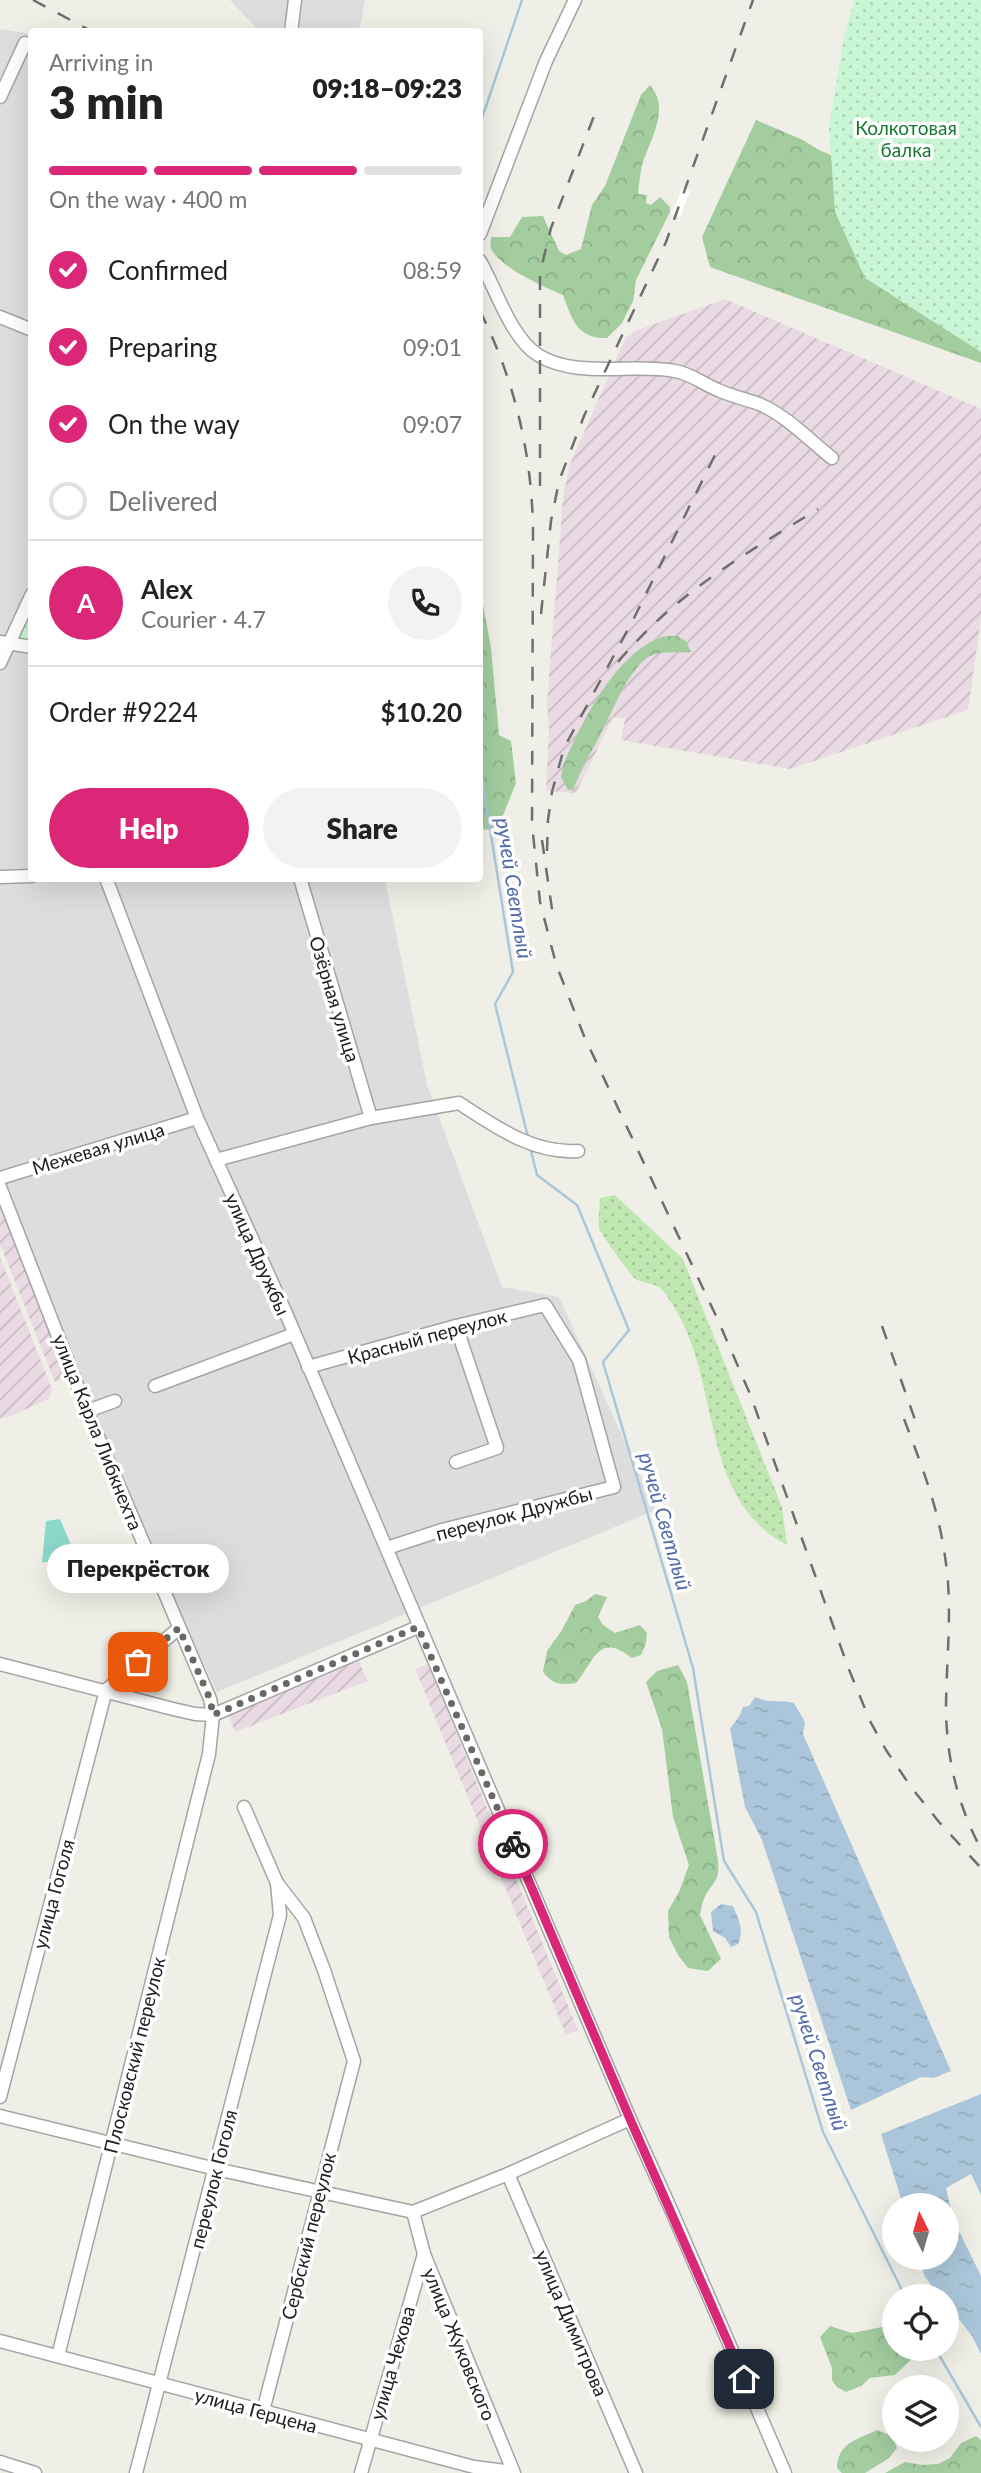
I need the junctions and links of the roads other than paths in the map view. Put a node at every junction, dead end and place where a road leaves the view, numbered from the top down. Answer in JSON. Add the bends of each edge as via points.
{"nodes":[{"id":1,"x":295,"y":0,"type":"edge"},
{"id":2,"x":575,"y":0,"type":"edge"},
{"id":3,"x":292,"y":28,"type":"edge"},
{"id":4,"x":25,"y":44,"type":"dead end"},
{"id":5,"x":0,"y":97,"type":"edge"},
{"id":6,"x":483,"y":226,"type":"edge"},
{"id":7,"x":483,"y":267,"type":"edge"},
{"id":8,"x":0,"y":317,"type":"edge"},
{"id":9,"x":28,"y":328,"type":"edge"},
{"id":10,"x":832,"y":458,"type":"dead end"},
{"id":11,"x":28,"y":601,"type":"edge"},
{"id":12,"x":4,"y":644,"type":"edge"},
{"id":13,"x":28,"y":647,"type":"edge"},
{"id":14,"x":0,"y":663,"type":"edge"},
{"id":15,"x":28,"y":876,"type":"edge"},
{"id":16,"x":0,"y":877,"type":"edge"},
{"id":17,"x":108,"y":882,"type":"edge"},
{"id":18,"x":301,"y":882,"type":"edge"},
{"id":19,"x":197,"y":1118,"type":"junction"},
{"id":20,"x":371,"y":1118,"type":"junction"},
{"id":21,"x":578,"y":1151,"type":"dead end"},
{"id":22,"x":215,"y":1160,"type":"junction"},
{"id":23,"x":0,"y":1178,"type":"edge"},
{"id":24,"x":0,"y":1187,"type":"edge"},
{"id":25,"x":545,"y":1305,"type":"joint"},
{"id":26,"x":456,"y":1326,"type":"junction"},
{"id":27,"x":294,"y":1334,"type":"junction"},
{"id":28,"x":308,"y":1367,"type":"junction"},
{"id":29,"x":155,"y":1386,"type":"dead end"},
{"id":30,"x":115,"y":1401,"type":"dead end"},
{"id":31,"x":87,"y":1411,"type":"junction"},
{"id":32,"x":456,"y":1462,"type":"dead end"},
{"id":33,"x":387,"y":1548,"type":"junction"},
{"id":34,"x":418,"y":1627,"type":"junction"},
{"id":35,"x":179,"y":1628,"type":"junction"},
{"id":36,"x":0,"y":1664,"type":"edge"},
{"id":37,"x":106,"y":1690,"type":"junction"},
{"id":38,"x":213,"y":1715,"type":"junction"},
{"id":39,"x":244,"y":1807,"type":"dead end"},
{"id":40,"x":277,"y":1883,"type":"junction"},
{"id":41,"x":0,"y":2097,"type":"edge"},
{"id":42,"x":0,"y":2116,"type":"edge"},
{"id":43,"x":630,"y":2119,"type":"junction"},
{"id":44,"x":112,"y":2144,"type":"junction"},
{"id":45,"x":215,"y":2169,"type":"junction"},
{"id":46,"x":508,"y":2174,"type":"junction"},
{"id":47,"x":320,"y":2192,"type":"junction"},
{"id":48,"x":413,"y":2212,"type":"junction"},
{"id":49,"x":424,"y":2254,"type":"junction"},
{"id":50,"x":0,"y":2341,"type":"edge"},
{"id":51,"x":58,"y":2356,"type":"junction"},
{"id":52,"x":159,"y":2384,"type":"junction"},
{"id":53,"x":263,"y":2411,"type":"junction"},
{"id":54,"x":369,"y":2440,"type":"junction"},
{"id":55,"x":0,"y":2462,"type":"edge"},
{"id":56,"x":35,"y":2473,"type":"edge"},
{"id":57,"x":135,"y":2473,"type":"edge"},
{"id":58,"x":361,"y":2473,"type":"edge"},
{"id":59,"x":514,"y":2473,"type":"edge"},
{"id":60,"x":636,"y":2473,"type":"edge"},
{"id":61,"x":785,"y":2473,"type":"edge"}],
"edges":[{"from":1,"to":3,"type":"street"},
{"from":2,"to":6,"type":"street","via":[[546,61]]},
{"from":4,"to":5,"type":"street"},
{"from":7,"to":10,"type":"street","via":[[518,335],[539,356],[592,368],[677,371],[760,404]]},
{"from":8,"to":9,"type":"street"},
{"from":11,"to":12,"type":"street"},
{"from":12,"to":13,"type":"street"},
{"from":12,"to":14,"type":"street"},
{"from":15,"to":16,"type":"street"},
{"from":17,"to":19,"type":"street","name":"улица Дружбы"},
{"from":18,"to":20,"type":"street","name":"Озёрная улица"},
{"from":19,"to":22,"type":"street","name":"улица Дружбы"},
{"from":19,"to":23,"type":"street","name":"Межевая улица"},
{"from":20,"to":21,"type":"street","via":[[459,1103],[536,1146]]},
{"from":20,"to":22,"type":"street"},
{"from":22,"to":27,"type":"street","name":"улица Дружбы"},
{"from":24,"to":31,"type":"street","name":"улица Карла Либкнехта"},
{"from":25,"to":26,"type":"street","name":"Красный переулок"},
{"from":25,"to":33,"type":"street","name":"переулок Дружбы","via":[[579,1360],[614,1487]]},
{"from":26,"to":28,"type":"street","name":"Красный переулок"},
{"from":26,"to":32,"type":"street","via":[[497,1448]]},
{"from":27,"to":28,"type":"street","name":"улица Дружбы"},
{"from":27,"to":29,"type":"street"},
{"from":28,"to":33,"type":"street","name":"улица Дружбы"},
{"from":30,"to":31,"type":"street"},
{"from":31,"to":35,"type":"street","name":"улица Карла Либкнехта"},
{"from":33,"to":34,"type":"street","name":"улица Дружбы"},
{"from":34,"to":38,"type":"street"},
{"from":34,"to":43,"type":"street","name":"улица Дружбы"},
{"from":35,"to":37,"type":"street"},
{"from":35,"to":38,"type":"street","name":"улица Карла Либкнехта"},
{"from":36,"to":37,"type":"street"},
{"from":37,"to":38,"type":"street"},
{"from":37,"to":41,"type":"street","name":"улица Гоголя"},
{"from":38,"to":44,"type":"street","name":"Плосковский переулок","via":[[209,1754]]},
{"from":39,"to":40,"type":"street"},
{"from":40,"to":45,"type":"street","name":"переулок Гоголя","via":[[280,1915]]},
{"from":40,"to":47,"type":"street","name":"Сербский переулок","via":[[303,1918],[354,2061]]},
{"from":42,"to":44,"type":"street"},
{"from":43,"to":46,"type":"street"},
{"from":43,"to":61,"type":"street","name":"улица Дружбы"},
{"from":44,"to":45,"type":"street"},
{"from":44,"to":51,"type":"street","name":"Плосковский переулок"},
{"from":45,"to":47,"type":"street"},
{"from":45,"to":52,"type":"street","name":"переулок Гоголя"},
{"from":46,"to":48,"type":"street"},
{"from":46,"to":60,"type":"street","name":"улица Димитрова"},
{"from":47,"to":48,"type":"street"},
{"from":47,"to":53,"type":"street","name":"Сербский переулок"},
{"from":48,"to":49,"type":"street","name":"улица Жуковского"},
{"from":49,"to":54,"type":"street","name":"улица Чехова"},
{"from":49,"to":59,"type":"street","name":"улица Жуковского"},
{"from":50,"to":51,"type":"street","name":"улица Герцена"},
{"from":51,"to":52,"type":"street","name":"улица Герцена"},
{"from":52,"to":53,"type":"street","name":"улица Герцена"},
{"from":52,"to":57,"type":"street","name":"переулок Гоголя"},
{"from":53,"to":54,"type":"street","name":"улица Герцена"},
{"from":54,"to":58,"type":"street","name":"улица Чехова"},
{"from":54,"to":59,"type":"street","name":"улица Герцена"},
{"from":55,"to":56,"type":"street"}]}
